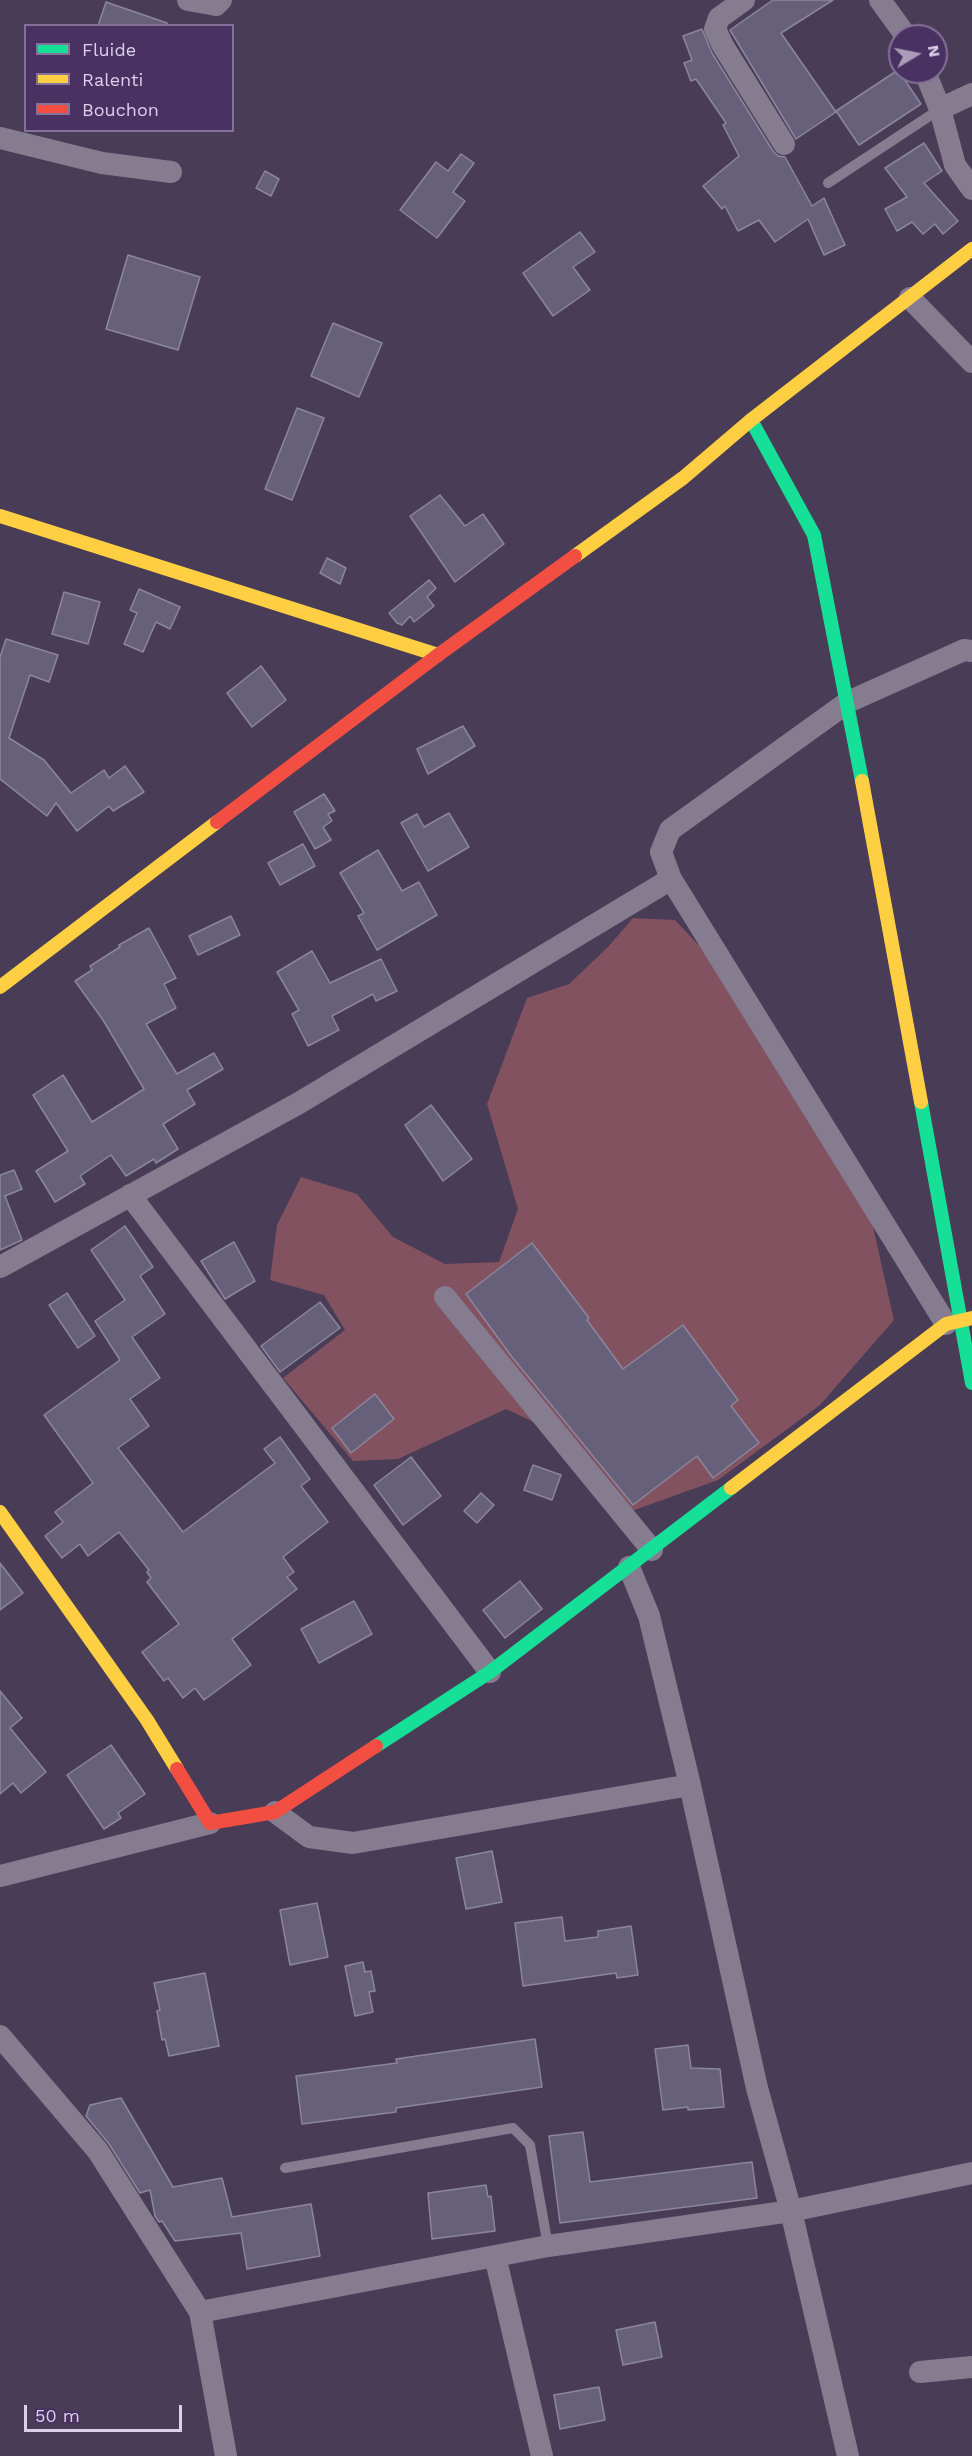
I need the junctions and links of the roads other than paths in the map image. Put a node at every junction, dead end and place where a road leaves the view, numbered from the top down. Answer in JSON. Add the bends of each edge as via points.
{"nodes":[{"id":1,"x":188,"y":0,"type":"edge"},
{"id":2,"x":221,"y":0,"type":"edge"},
{"id":3,"x":744,"y":0,"type":"edge"},
{"id":4,"x":880,"y":0,"type":"edge"},
{"id":5,"x":897,"y":24,"type":"edge"},
{"id":6,"x":930,"y":84,"type":"edge"},
{"id":7,"x":972,"y":94,"type":"edge"},
{"id":8,"x":940,"y":109,"type":"junction"},
{"id":9,"x":0,"y":138,"type":"edge"},
{"id":10,"x":784,"y":144,"type":"dead end"},
{"id":11,"x":171,"y":172,"type":"dead end"},
{"id":12,"x":828,"y":183,"type":"dead end"},
{"id":13,"x":972,"y":189,"type":"edge"},
{"id":14,"x":972,"y":249,"type":"edge"},
{"id":15,"x":910,"y":298,"type":"junction"},
{"id":16,"x":972,"y":362,"type":"edge"},
{"id":17,"x":751,"y":420,"type":"junction"},
{"id":18,"x":0,"y":516,"type":"edge"},
{"id":19,"x":972,"y":651,"type":"edge"},
{"id":20,"x":438,"y":655,"type":"junction"},
{"id":21,"x":848,"y":702,"type":"junction"},
{"id":22,"x":671,"y":879,"type":"junction"},
{"id":23,"x":0,"y":987,"type":"edge"},
{"id":24,"x":130,"y":1195,"type":"junction"},
{"id":25,"x":0,"y":1267,"type":"edge"},
{"id":26,"x":446,"y":1297,"type":"dead end"},
{"id":27,"x":960,"y":1320,"type":"edge"},
{"id":28,"x":972,"y":1383,"type":"edge"},
{"id":29,"x":0,"y":1512,"type":"edge"},
{"id":30,"x":652,"y":1550,"type":"junction"},
{"id":31,"x":629,"y":1567,"type":"junction"},
{"id":32,"x":490,"y":1672,"type":"junction"},
{"id":33,"x":690,"y":1785,"type":"junction"},
{"id":34,"x":275,"y":1812,"type":"junction"},
{"id":35,"x":210,"y":1822,"type":"junction"},
{"id":36,"x":0,"y":1876,"type":"edge"},
{"id":37,"x":0,"y":2036,"type":"edge"},
{"id":38,"x":285,"y":2168,"type":"dead end"},
{"id":39,"x":972,"y":2173,"type":"edge"},
{"id":40,"x":791,"y":2211,"type":"junction"},
{"id":41,"x":548,"y":2246,"type":"junction"},
{"id":42,"x":495,"y":2256,"type":"junction"},
{"id":43,"x":200,"y":2312,"type":"junction"},
{"id":44,"x":972,"y":2367,"type":"edge"},
{"id":45,"x":920,"y":2372,"type":"dead end"},
{"id":46,"x":226,"y":2456,"type":"edge"},
{"id":47,"x":542,"y":2456,"type":"edge"},
{"id":48,"x":848,"y":2456,"type":"edge"}],
"edges":[{"from":1,"to":2,"type":"street","via":[[216,5]]},
{"from":3,"to":10,"type":"street","via":[[719,18],[715,29]]},
{"from":4,"to":5,"type":"street"},
{"from":6,"to":8,"type":"street"},
{"from":7,"to":8,"type":"street"},
{"from":8,"to":12,"type":"lane"},
{"from":8,"to":13,"type":"street","via":[[956,165]]},
{"from":9,"to":11,"type":"street","via":[[102,162]]},
{"from":14,"to":15,"type":"street"},
{"from":15,"to":16,"type":"street"},
{"from":15,"to":17,"type":"street"},
{"from":17,"to":20,"type":"street","via":[[683,478]]},
{"from":17,"to":21,"type":"street","via":[[814,535]]},
{"from":18,"to":20,"type":"street"},
{"from":19,"to":21,"type":"street","via":[[964,650]]},
{"from":20,"to":23,"type":"street"},
{"from":21,"to":22,"type":"street","via":[[670,831],[661,852]]},
{"from":21,"to":27,"type":"street"},
{"from":22,"to":24,"type":"street","via":[[299,1103]]},
{"from":22,"to":27,"type":"street"},
{"from":24,"to":25,"type":"street"},
{"from":24,"to":32,"type":"street"},
{"from":26,"to":30,"type":"street"},
{"from":27,"to":28,"type":"street"},
{"from":27,"to":30,"type":"street","via":[[713,1500]]},
{"from":29,"to":35,"type":"street","via":[[147,1720]]},
{"from":30,"to":31,"type":"street"},
{"from":31,"to":32,"type":"street"},
{"from":31,"to":33,"type":"street","via":[[649,1616]]},
{"from":32,"to":34,"type":"street"},
{"from":33,"to":34,"type":"street","via":[[353,1843],[309,1837]]},
{"from":33,"to":40,"type":"street","via":[[757,2088]]},
{"from":34,"to":35,"type":"street"},
{"from":35,"to":36,"type":"street"},
{"from":37,"to":43,"type":"street","via":[[98,2151]]},
{"from":38,"to":41,"type":"lane","via":[[513,2128],[530,2145]]},
{"from":39,"to":40,"type":"street"},
{"from":40,"to":41,"type":"street"},
{"from":40,"to":48,"type":"street"},
{"from":41,"to":42,"type":"street"},
{"from":42,"to":43,"type":"street"},
{"from":42,"to":47,"type":"street"},
{"from":43,"to":46,"type":"street"},
{"from":44,"to":45,"type":"street"}]}
